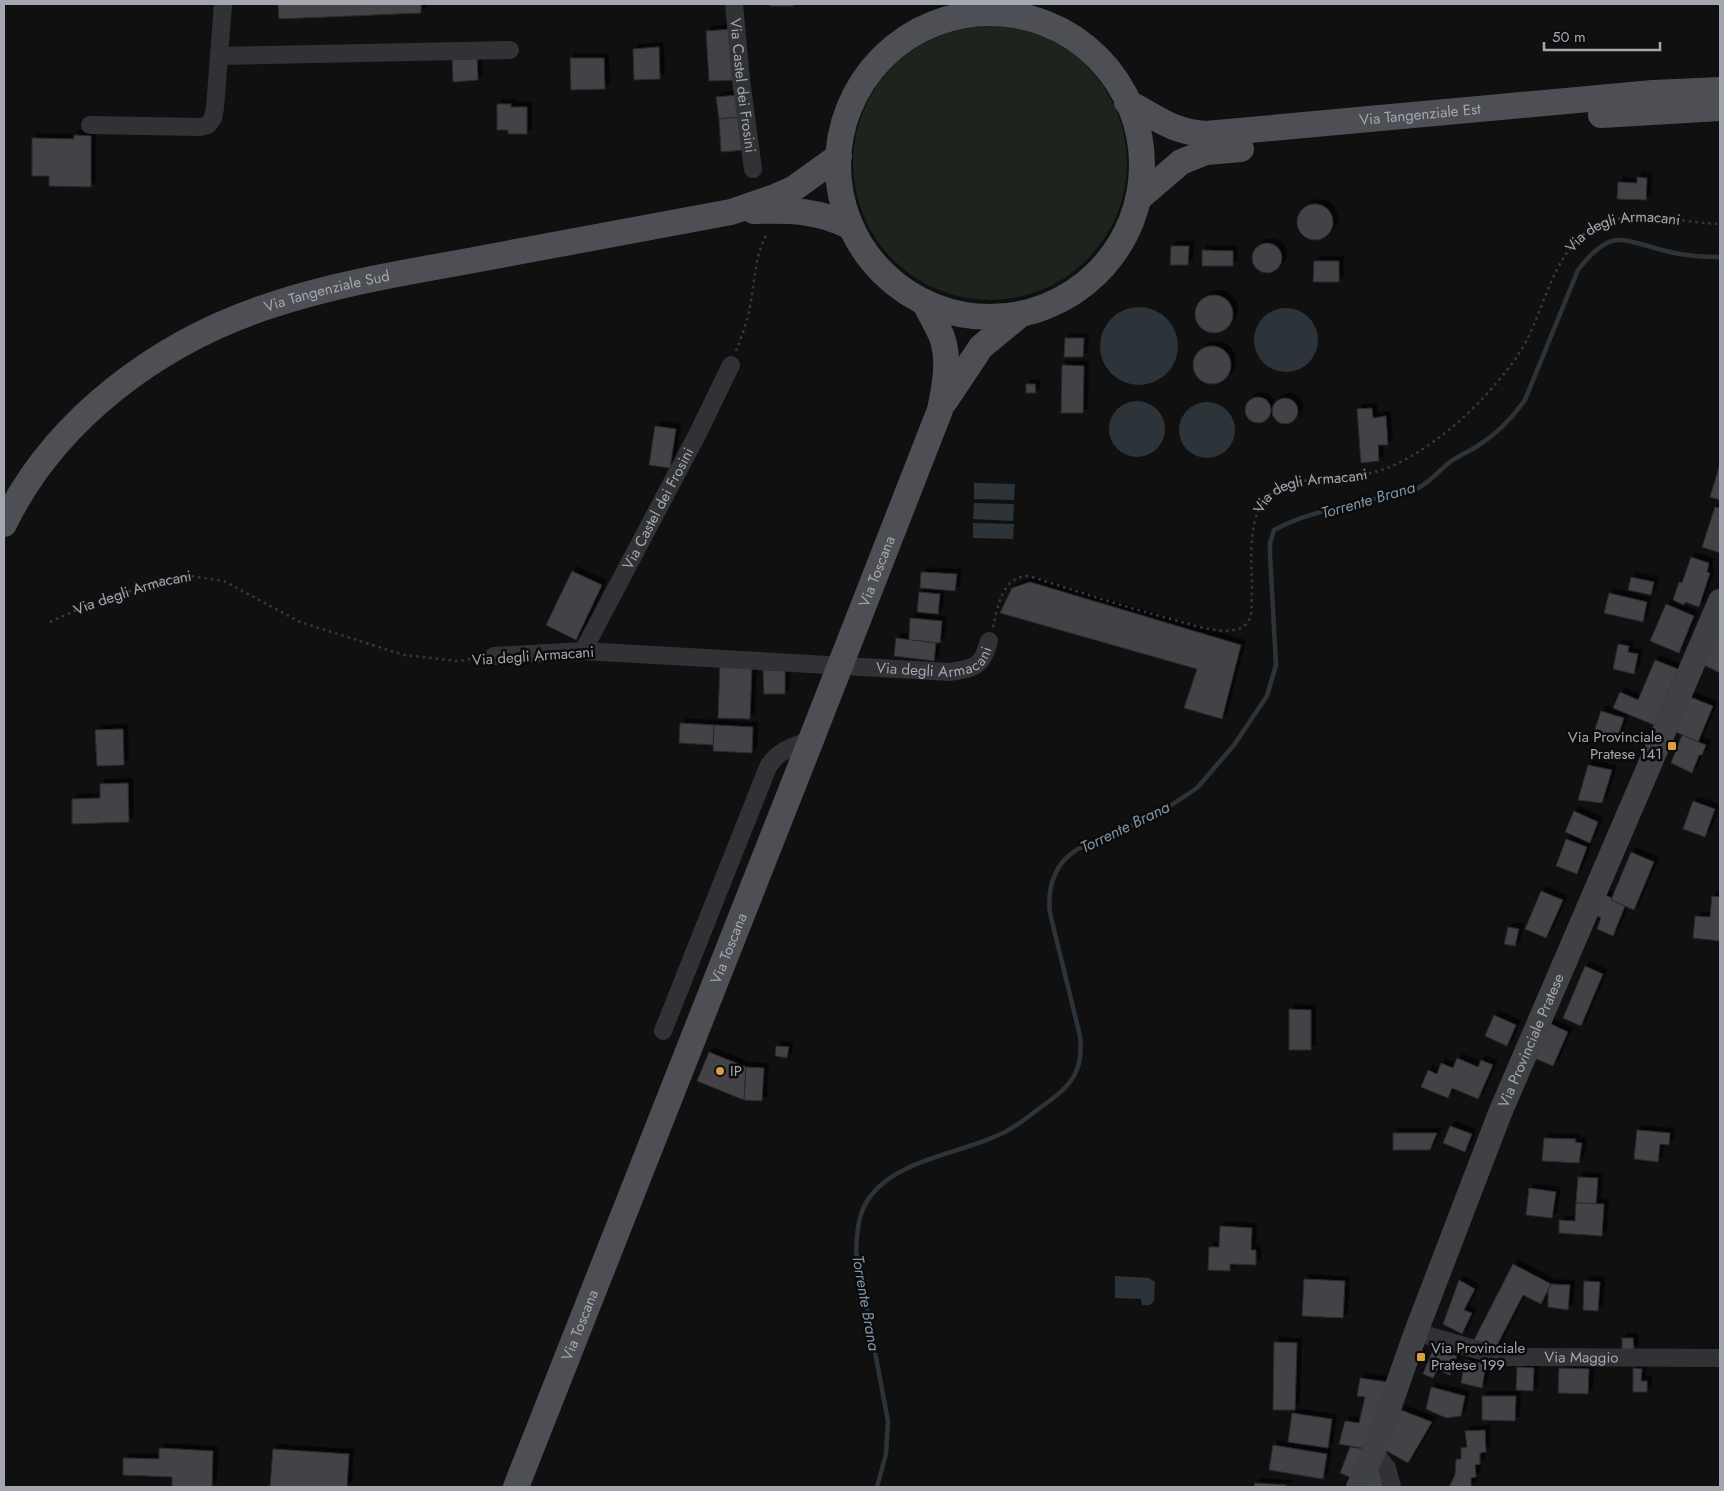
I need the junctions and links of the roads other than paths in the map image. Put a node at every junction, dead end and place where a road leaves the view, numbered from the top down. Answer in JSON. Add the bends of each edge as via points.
{"nodes":[{"id":1,"x":222,"y":4,"type":"edge"},
{"id":2,"x":734,"y":4,"type":"edge"},
{"id":3,"x":970,"y":9,"type":"edge"},
{"id":4,"x":1023,"y":11,"type":"edge"},
{"id":5,"x":510,"y":50,"type":"dead end"},
{"id":6,"x":219,"y":56,"type":"junction"},
{"id":7,"x":1720,"y":90,"type":"edge"},
{"id":8,"x":1127,"y":102,"type":"junction"},
{"id":9,"x":1720,"y":108,"type":"edge"},
{"id":10,"x":90,"y":125,"type":"dead end"},
{"id":11,"x":839,"y":156,"type":"junction"},
{"id":12,"x":753,"y":169,"type":"dead end"},
{"id":13,"x":1138,"y":199,"type":"junction"},
{"id":14,"x":731,"y":212,"type":"junction"},
{"id":15,"x":851,"y":227,"type":"junction"},
{"id":16,"x":924,"y":302,"type":"junction"},
{"id":17,"x":1021,"y":314,"type":"junction"},
{"id":18,"x":731,"y":365,"type":"road end"},
{"id":19,"x":940,"y":410,"type":"junction"},
{"id":20,"x":4,"y":524,"type":"edge"},
{"id":21,"x":1720,"y":601,"type":"edge"},
{"id":22,"x":989,"y":641,"type":"road end"},
{"id":23,"x":583,"y":651,"type":"junction"},
{"id":24,"x":494,"y":656,"type":"road end"},
{"id":25,"x":840,"y":665,"type":"junction"},
{"id":26,"x":811,"y":740,"type":"junction"},
{"id":27,"x":663,"y":1031,"type":"dead end"},
{"id":28,"x":1416,"y":1332,"type":"junction"},
{"id":29,"x":1720,"y":1358,"type":"edge"},
{"id":30,"x":1374,"y":1452,"type":"junction"},
{"id":31,"x":516,"y":1487,"type":"edge"},
{"id":32,"x":1358,"y":1487,"type":"edge"},
{"id":33,"x":1392,"y":1487,"type":"edge"}],
"edges":[{"from":1,"to":6,"type":"street"},
{"from":2,"to":12,"type":"street","name":"Via Castel dei Frosini"},
{"from":3,"to":4,"type":"main road","via":[[987,13]]},
{"from":3,"to":11,"type":"main road","via":[[918,31],[878,62],[850,106]]},
{"from":4,"to":8,"type":"main road","via":[[1068,35],[1092,53],[1112,76]]},
{"from":5,"to":6,"type":"street"},
{"from":6,"to":10,"type":"street","via":[[215,108],[208,124],[200,127]]},
{"from":7,"to":8,"type":"main road","name":"Via Tangenziale Est","via":[[1206,134],[1175,129]]},
{"from":8,"to":13,"type":"main road","via":[[1136,125],[1140,149]]},
{"from":9,"to":13,"type":"main road","name":"Via Tangenziale Est","via":[[1600,115],[1206,152],[1172,167]]},
{"from":11,"to":14,"type":"main road","name":"Via Tangenziale Sud","via":[[793,189]]},
{"from":11,"to":15,"type":"main road","via":[[841,192]]},
{"from":13,"to":17,"type":"main road","via":[[1126,232],[1096,274],[1069,295]]},
{"from":14,"to":15,"type":"main road","name":"Via Tangenziale Sud","via":[[810,212],[834,218]]},
{"from":14,"to":20,"type":"main road","name":"Via Tangenziale Sud","via":[[340,287],[234,319],[160,358],[114,390],[82,418],[31,478]]},
{"from":15,"to":16,"type":"main road","via":[[874,263],[906,292]]},
{"from":16,"to":17,"type":"main road","via":[[971,316]]},
{"from":16,"to":19,"type":"main road","name":"Via Toscana","via":[[944,347],[946,372]]},
{"from":17,"to":19,"type":"main road","name":"Via Toscana","via":[[981,347]]},
{"from":18,"to":23,"type":"street","name":"Via Castel dei Frosini"},
{"from":19,"to":25,"type":"main road","name":"Via Toscana"},
{"from":21,"to":28,"type":"street","name":"Via Provinciale Pratese","via":[[1500,1113]]},
{"from":22,"to":25,"type":"street","name":"Via degli Armacani","via":[[981,662],[963,670],[950,672]]},
{"from":23,"to":24,"type":"street","name":"Via degli Armacani"},
{"from":23,"to":25,"type":"street","name":"Via degli Armacani"},
{"from":25,"to":26,"type":"main road","name":"Via Toscana"},
{"from":26,"to":27,"type":"street","via":[[786,749],[768,766]]},
{"from":26,"to":31,"type":"main road","name":"Via Toscana"},
{"from":28,"to":29,"type":"street","name":"Via Maggio","via":[[1502,1357]]},
{"from":28,"to":30,"type":"street","name":"Via Provinciale Pratese"},
{"from":30,"to":32,"type":"street","name":"Via Provinciale Pratese"},
{"from":30,"to":33,"type":"street","via":[[1387,1468]]}]}
